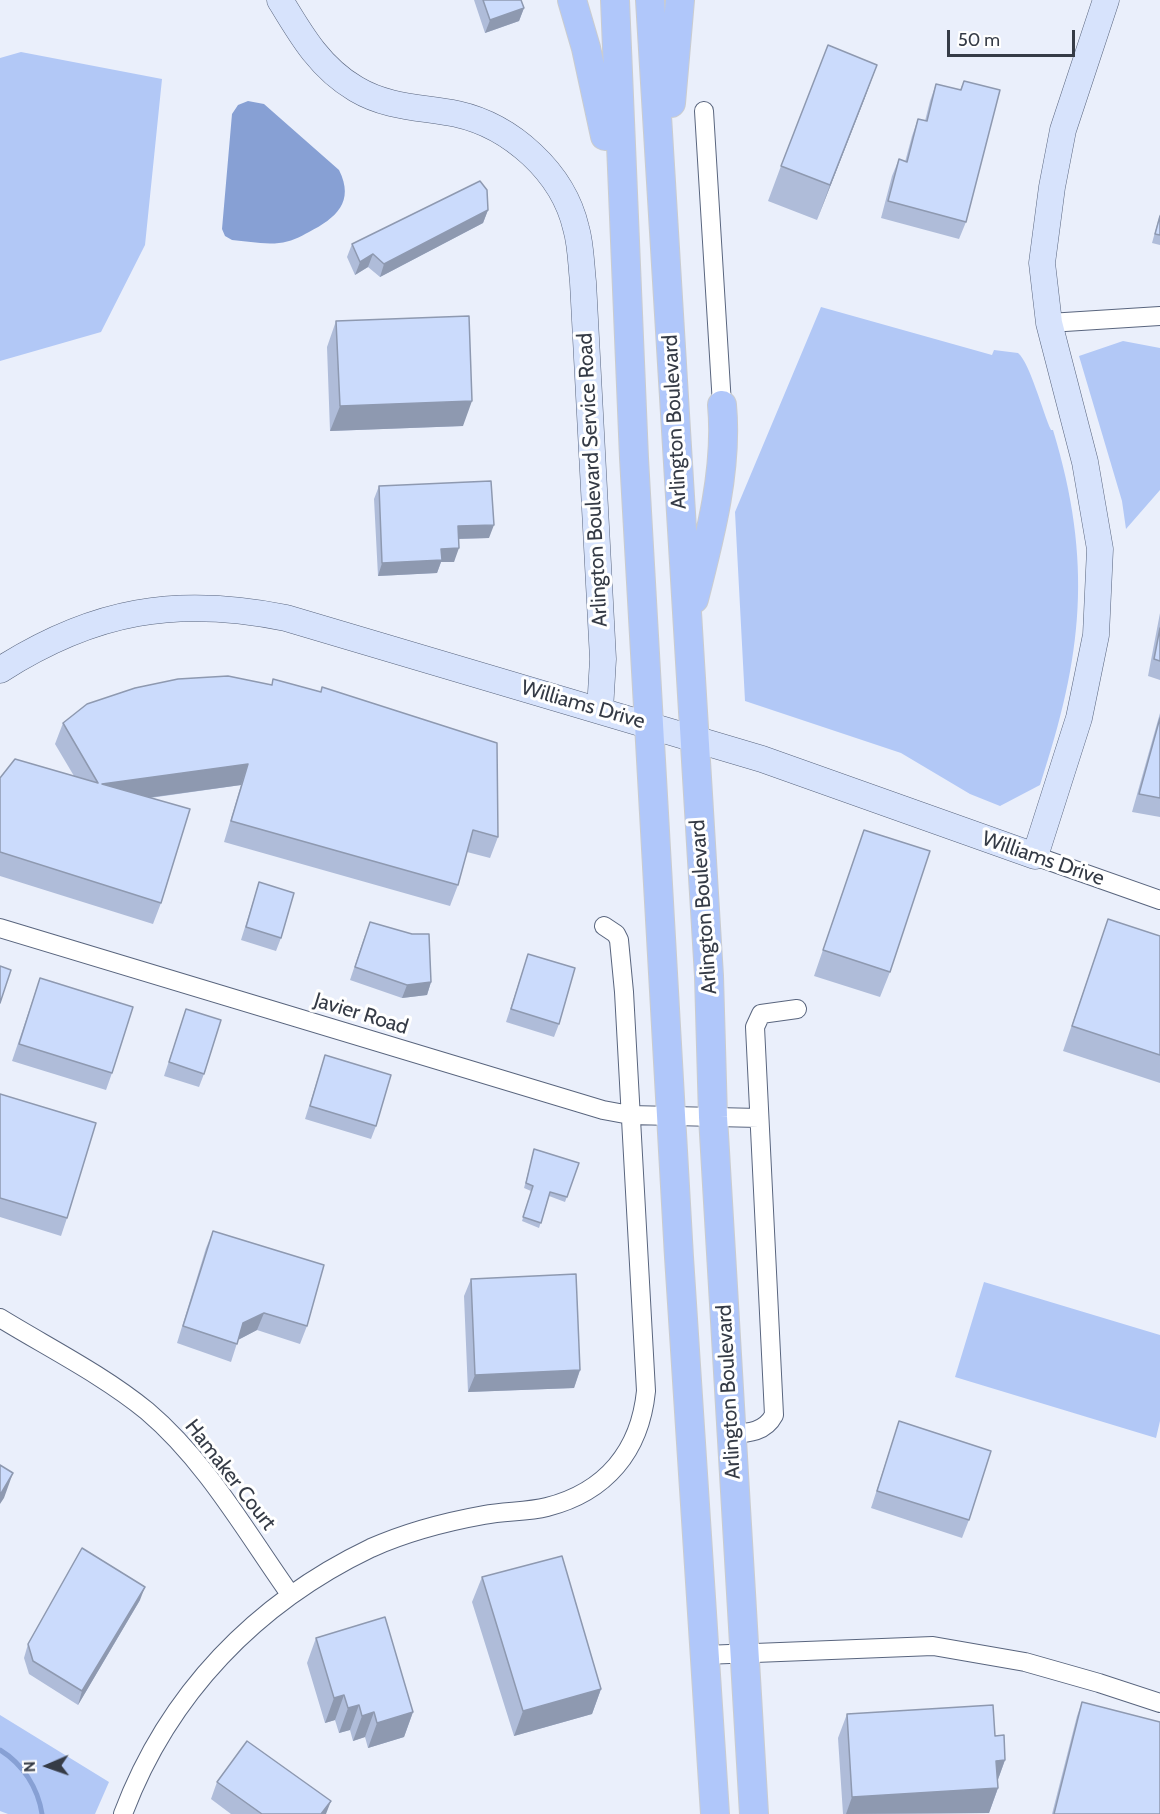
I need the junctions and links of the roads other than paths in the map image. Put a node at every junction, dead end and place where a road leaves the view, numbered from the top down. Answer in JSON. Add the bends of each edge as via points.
{"nodes":[{"id":1,"x":280,"y":0,"type":"edge"},
{"id":2,"x":572,"y":0,"type":"edge"},
{"id":3,"x":615,"y":0,"type":"edge"},
{"id":4,"x":650,"y":0,"type":"edge"},
{"id":5,"x":680,"y":0,"type":"edge"},
{"id":6,"x":1106,"y":0,"type":"edge"},
{"id":7,"x":704,"y":111,"type":"dead end"},
{"id":8,"x":666,"y":246,"type":"junction"},
{"id":9,"x":626,"y":305,"type":"junction"},
{"id":10,"x":1160,"y":316,"type":"edge"},
{"id":11,"x":1049,"y":323,"type":"junction"},
{"id":12,"x":722,"y":405,"type":"joint"},
{"id":13,"x":687,"y":627,"type":"junction"},
{"id":14,"x":0,"y":670,"type":"edge"},
{"id":15,"x":600,"y":711,"type":"junction"},
{"id":16,"x":650,"y":724,"type":"junction"},
{"id":17,"x":693,"y":738,"type":"junction"},
{"id":18,"x":1035,"y":856,"type":"junction"},
{"id":19,"x":1160,"y":900,"type":"edge"},
{"id":20,"x":604,"y":926,"type":"dead end"},
{"id":21,"x":0,"y":928,"type":"edge"},
{"id":22,"x":797,"y":1009,"type":"dead end"},
{"id":23,"x":630,"y":1115,"type":"junction"},
{"id":24,"x":671,"y":1116,"type":"junction"},
{"id":25,"x":713,"y":1117,"type":"junction"},
{"id":26,"x":759,"y":1118,"type":"junction"},
{"id":27,"x":0,"y":1318,"type":"edge"},
{"id":28,"x":731,"y":1434,"type":"junction"},
{"id":29,"x":291,"y":1594,"type":"junction"},
{"id":30,"x":743,"y":1653,"type":"junction"},
{"id":31,"x":704,"y":1655,"type":"junction"},
{"id":32,"x":1160,"y":1703,"type":"edge"},
{"id":33,"x":123,"y":1814,"type":"edge"},
{"id":34,"x":715,"y":1814,"type":"edge"},
{"id":35,"x":754,"y":1814,"type":"edge"}],
"edges":[{"from":1,"to":15,"type":"street","name":"Arlington Boulevard Service Road","via":[[319,59],[356,89],[404,108],[481,121],[533,155],[565,199],[580,249],[603,659]]},
{"from":2,"to":9,"type":"main road","via":[[601,111]]},
{"from":3,"to":9,"type":"main road","name":"Arlington Boulevard"},
{"from":4,"to":8,"type":"main road","name":"Arlington Boulevard"},
{"from":5,"to":8,"type":"main road","via":[[669,125]]},
{"from":6,"to":11,"type":"street","via":[[1064,130],[1052,187],[1042,263]]},
{"from":7,"to":12,"type":"street"},
{"from":8,"to":13,"type":"main road","name":"Arlington Boulevard"},
{"from":9,"to":16,"type":"main road","name":"Arlington Boulevard"},
{"from":10,"to":11,"type":"street"},
{"from":11,"to":18,"type":"street","via":[[1085,462],[1100,549],[1096,635],[1079,718]]},
{"from":12,"to":13,"type":"main road","via":[[724,435],[710,529]]},
{"from":13,"to":17,"type":"main road","name":"Arlington Boulevard"},
{"from":14,"to":15,"type":"street","name":"Williams Drive","via":[[34,648],[85,626],[130,614],[213,607],[286,618]]},
{"from":15,"to":16,"type":"street","name":"Williams Drive"},
{"from":16,"to":17,"type":"street","name":"Williams Drive"},
{"from":16,"to":24,"type":"main road","name":"Arlington Boulevard"},
{"from":17,"to":18,"type":"street","name":"Williams Drive"},
{"from":17,"to":25,"type":"main road","name":"Arlington Boulevard","via":[[709,976]]},
{"from":18,"to":19,"type":"street","name":"Williams Drive"},
{"from":20,"to":23,"type":"street","via":[[620,940]]},
{"from":21,"to":23,"type":"street","name":"Javier Road","via":[[567,1100]]},
{"from":22,"to":26,"type":"street","via":[[767,1012],[757,1019]]},
{"from":23,"to":24,"type":"street","name":"Javier Road"},
{"from":23,"to":29,"type":"street","via":[[646,1391],[644,1414],[636,1435],[614,1472],[568,1501],[545,1508],[455,1520],[396,1538]]},
{"from":24,"to":25,"type":"street","name":"Javier Road"},
{"from":24,"to":31,"type":"main road","name":"Arlington Boulevard"},
{"from":25,"to":26,"type":"street","name":"Javier Road"},
{"from":25,"to":28,"type":"main road","name":"Arlington Boulevard"},
{"from":26,"to":28,"type":"street","via":[[774,1415],[761,1429]]},
{"from":27,"to":29,"type":"street","name":"Hamaker Court","via":[[118,1390],[174,1437]]},
{"from":28,"to":30,"type":"main road","name":"Arlington Boulevard"},
{"from":29,"to":33,"type":"street","via":[[236,1638],[199,1680],[152,1751]]},
{"from":30,"to":31,"type":"street"},
{"from":30,"to":32,"type":"street","via":[[933,1646],[1037,1665]]},
{"from":30,"to":35,"type":"main road","name":"Arlington Boulevard"},
{"from":31,"to":34,"type":"main road","name":"Arlington Boulevard"}]}
